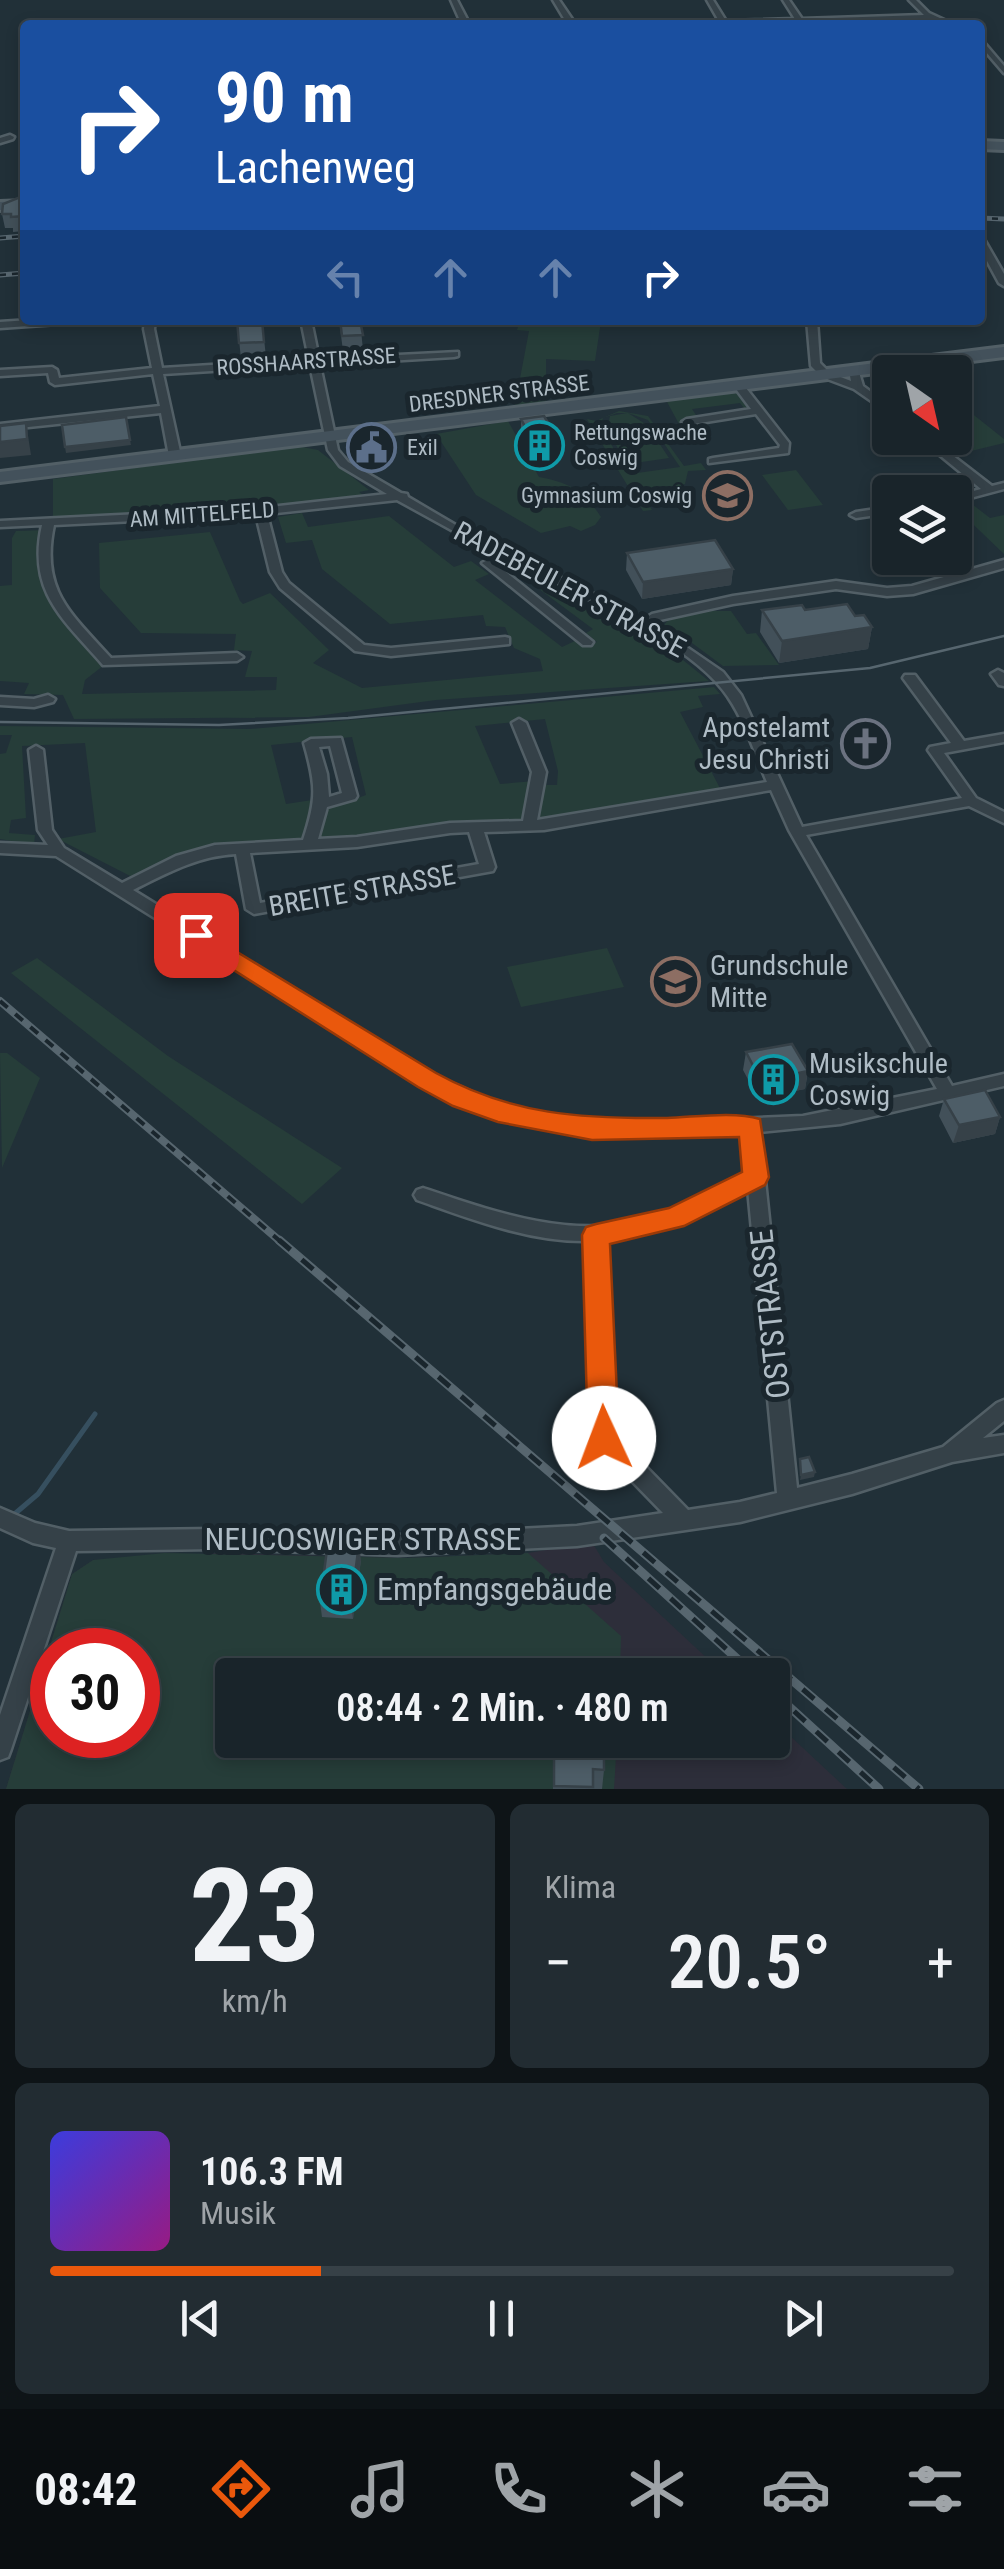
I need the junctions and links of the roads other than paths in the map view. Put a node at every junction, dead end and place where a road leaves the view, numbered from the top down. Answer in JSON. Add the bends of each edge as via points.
{"nodes":[{"id":1,"x":786,"y":0,"type":"edge"},
{"id":2,"x":912,"y":0,"type":"edge"},
{"id":3,"x":932,"y":17,"type":"junction"},
{"id":4,"x":800,"y":20,"type":"joint"},
{"id":5,"x":939,"y":20,"type":"edge"},
{"id":6,"x":985,"y":46,"type":"edge"},
{"id":7,"x":1004,"y":71,"type":"edge"},
{"id":8,"x":999,"y":268,"type":"edge"},
{"id":9,"x":1004,"y":283,"type":"edge"},
{"id":10,"x":149,"y":325,"type":"edge"},
{"id":11,"x":307,"y":325,"type":"edge"},
{"id":12,"x":812,"y":325,"type":"edge"},
{"id":13,"x":1004,"y":352,"type":"edge"},
{"id":14,"x":454,"y":354,"type":"dead end"},
{"id":15,"x":312,"y":360,"type":"junction"},
{"id":16,"x":158,"y":371,"type":"junction"},
{"id":17,"x":0,"y":373,"type":"edge"},
{"id":18,"x":826,"y":375,"type":"junction"},
{"id":19,"x":856,"y":379,"type":"junction"},
{"id":20,"x":738,"y":385,"type":"junction"},
{"id":21,"x":872,"y":394,"type":"edge"},
{"id":22,"x":164,"y":409,"type":"junction"},
{"id":23,"x":757,"y":411,"type":"junction"},
{"id":24,"x":687,"y":422,"type":"dead end"},
{"id":25,"x":0,"y":427,"type":"edge"},
{"id":26,"x":331,"y":437,"type":"junction"},
{"id":27,"x":946,"y":455,"type":"edge"},
{"id":28,"x":175,"y":456,"type":"junction"},
{"id":29,"x":713,"y":461,"type":"dead end"},
{"id":30,"x":0,"y":477,"type":"edge"},
{"id":31,"x":1004,"y":486,"type":"edge"},
{"id":32,"x":990,"y":490,"type":"junction"},
{"id":33,"x":972,"y":495,"type":"edge"},
{"id":34,"x":402,"y":496,"type":"junction"},
{"id":35,"x":261,"y":510,"type":"junction"},
{"id":36,"x":872,"y":513,"type":"edge"},
{"id":37,"x":856,"y":515,"type":"dead end"},
{"id":38,"x":49,"y":522,"type":"junction"},
{"id":39,"x":0,"y":524,"type":"edge"},
{"id":40,"x":506,"y":554,"type":"junction"},
{"id":41,"x":1004,"y":564,"type":"edge"},
{"id":42,"x":644,"y":624,"type":"junction"},
{"id":43,"x":505,"y":642,"type":"dead end"},
{"id":44,"x":588,"y":642,"type":"dead end"},
{"id":45,"x":237,"y":657,"type":"dead end"},
{"id":46,"x":910,"y":678,"type":"dead end"},
{"id":47,"x":48,"y":699,"type":"dead end"},
{"id":48,"x":0,"y":701,"type":"edge"},
{"id":49,"x":518,"y":723,"type":"dead end"},
{"id":50,"x":1004,"y":738,"type":"edge"},
{"id":51,"x":960,"y":745,"type":"junction"},
{"id":52,"x":36,"y":750,"type":"dead end"},
{"id":53,"x":774,"y":786,"type":"junction"},
{"id":54,"x":971,"y":801,"type":"junction"},
{"id":55,"x":324,"y":803,"type":"dead end"},
{"id":56,"x":1004,"y":818,"type":"edge"},
{"id":57,"x":528,"y":826,"type":"junction"},
{"id":58,"x":478,"y":827,"type":"junction"},
{"id":59,"x":798,"y":832,"type":"junction"},
{"id":60,"x":309,"y":845,"type":"junction"},
{"id":61,"x":242,"y":847,"type":"junction"},
{"id":62,"x":0,"y":848,"type":"edge"},
{"id":63,"x":60,"y":851,"type":"junction"},
{"id":64,"x":122,"y":888,"type":"junction"},
{"id":65,"x":1004,"y":1080,"type":"edge"},
{"id":66,"x":948,"y":1093,"type":"junction"},
{"id":67,"x":750,"y":1127,"type":"junction"},
{"id":68,"x":756,"y":1177,"type":"junction"},
{"id":69,"x":423,"y":1195,"type":"dead end"},
{"id":70,"x":596,"y":1235,"type":"junction"},
{"id":71,"x":1004,"y":1409,"type":"edge"},
{"id":72,"x":1004,"y":1444,"type":"edge"},
{"id":73,"x":949,"y":1454,"type":"junction"},
{"id":74,"x":788,"y":1501,"type":"junction"},
{"id":75,"x":0,"y":1518,"type":"edge"},
{"id":76,"x":683,"y":1519,"type":"junction"},
{"id":77,"x":70,"y":1541,"type":"junction"},
{"id":78,"x":0,"y":1749,"type":"edge"}],
"edges":[{"from":1,"to":4,"type":"street"},
{"from":2,"to":3,"type":"street"},
{"from":3,"to":4,"type":"street"},
{"from":3,"to":5,"type":"street"},
{"from":6,"to":7,"type":"street"},
{"from":8,"to":9,"type":"street"},
{"from":10,"to":16,"type":"street"},
{"from":11,"to":15,"type":"street"},
{"from":12,"to":18,"type":"street","via":[[815,364]]},
{"from":13,"to":19,"type":"main road","name":"DRESDNER STRASSE"},
{"from":14,"to":15,"type":"street","name":"ROSSHAARSTRASSE"},
{"from":15,"to":16,"type":"street","name":"ROSSHAARSTRASSE"},
{"from":15,"to":26,"type":"street"},
{"from":16,"to":17,"type":"street","name":"ROSSHAARSTRASSE","via":[[54,382],[52,370]]},
{"from":16,"to":22,"type":"street"},
{"from":18,"to":19,"type":"main road","name":"DRESDNER STRASSE"},
{"from":18,"to":20,"type":"main road","name":"DRESDNER STRASSE"},
{"from":19,"to":21,"type":"street"},
{"from":20,"to":23,"type":"street"},
{"from":20,"to":26,"type":"main road","name":"DRESDNER STRASSE"},
{"from":22,"to":25,"type":"street"},
{"from":22,"to":28,"type":"street"},
{"from":23,"to":24,"type":"street"},
{"from":23,"to":29,"type":"street","via":[[784,451]]},
{"from":26,"to":28,"type":"main road","name":"DRESDNER STRASSE"},
{"from":26,"to":34,"type":"street","name":"RADEBEULER STRASSE","via":[[344,464]]},
{"from":27,"to":32,"type":"street"},
{"from":28,"to":30,"type":"main road","name":"DRESDNER STRASSE"},
{"from":31,"to":32,"type":"street"},
{"from":32,"to":33,"type":"street"},
{"from":34,"to":35,"type":"street","name":"AM MITTELFELD"},
{"from":34,"to":40,"type":"street","name":"RADEBEULER STRASSE"},
{"from":35,"to":38,"type":"street","name":"AM MITTELFELD"},
{"from":35,"to":43,"type":"street","via":[[284,584],[360,648],[391,652]]},
{"from":36,"to":37,"type":"street"},
{"from":38,"to":39,"type":"street","name":"AM MITTELFELD"},
{"from":38,"to":45,"type":"street","via":[[41,558],[48,592],[108,662]]},
{"from":40,"to":42,"type":"street","name":"RADEBEULER STRASSE"},
{"from":40,"to":44,"type":"street","via":[[488,563]]},
{"from":41,"to":42,"type":"street","via":[[912,590],[836,585],[733,600]]},
{"from":42,"to":53,"type":"street","name":"RADEBEULER STRASSE","via":[[692,652],[724,682]]},
{"from":46,"to":51,"type":"street"},
{"from":47,"to":48,"type":"street"},
{"from":49,"to":57,"type":"street","via":[[540,772]]},
{"from":50,"to":51,"type":"street"},
{"from":51,"to":54,"type":"street","via":[[935,750]]},
{"from":52,"to":63,"type":"street","via":[[45,830]]},
{"from":53,"to":57,"type":"street","name":"BREITE STRASSE"},
{"from":53,"to":59,"type":"street","name":"RADEBEULER STRASSE"},
{"from":54,"to":56,"type":"street"},
{"from":54,"to":59,"type":"street"},
{"from":55,"to":60,"type":"street","name":"BREITE STRASSE"},
{"from":57,"to":58,"type":"street","name":"BREITE STRASSE"},
{"from":58,"to":60,"type":"street","name":"BREITE STRASSE"},
{"from":58,"to":61,"type":"street","name":"BREITE STRASSE","via":[[488,867],[254,908]]},
{"from":59,"to":66,"type":"street","name":"RADEBEULER STRASSE"},
{"from":60,"to":61,"type":"street","name":"BREITE STRASSE"},
{"from":61,"to":64,"type":"street","name":"BREITE STRASSE","via":[[181,860]]},
{"from":62,"to":63,"type":"street"},
{"from":63,"to":64,"type":"street"},
{"from":64,"to":67,"type":"street","via":[[462,1099],[507,1115],[592,1129]]},
{"from":65,"to":66,"type":"street"},
{"from":66,"to":67,"type":"street","via":[[815,1121]]},
{"from":67,"to":68,"type":"street","name":"OSTSTRASSE"},
{"from":68,"to":70,"type":"street","via":[[674,1218]]},
{"from":68,"to":74,"type":"street","name":"OSTSTRASSE"},
{"from":69,"to":70,"type":"street","via":[[556,1234]]},
{"from":70,"to":76,"type":"street","via":[[604,1438]]},
{"from":71,"to":73,"type":"street","name":"NEUCOSWIGER STRASSE"},
{"from":72,"to":73,"type":"street"},
{"from":73,"to":74,"type":"street","name":"NEUCOSWIGER STRASSE"},
{"from":74,"to":76,"type":"street","name":"NEUCOSWIGER STRASSE"},
{"from":75,"to":77,"type":"street","name":"NEUCOSWIGER STRASSE"},
{"from":76,"to":77,"type":"street","name":"NEUCOSWIGER STRASSE","via":[[488,1543]]},
{"from":77,"to":78,"type":"street"}]}
